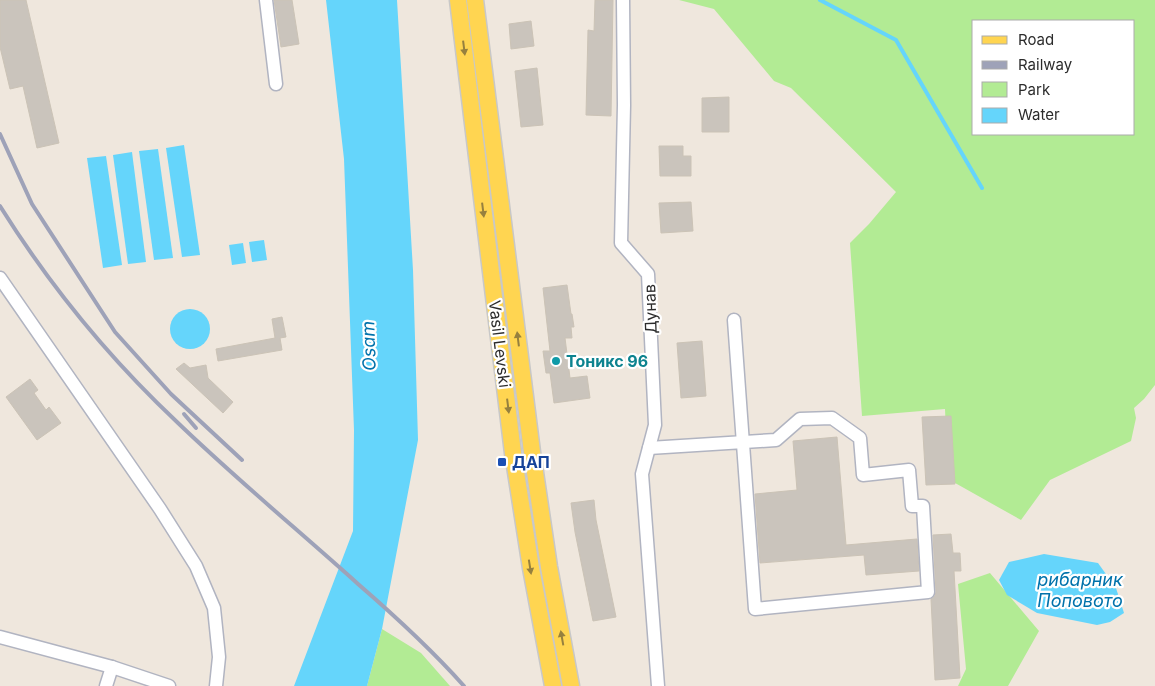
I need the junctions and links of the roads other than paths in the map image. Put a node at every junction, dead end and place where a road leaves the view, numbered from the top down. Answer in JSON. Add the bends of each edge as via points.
{"nodes":[{"id":1,"x":266,"y":0,"type":"edge"},
{"id":2,"x":458,"y":0,"type":"edge"},
{"id":3,"x":475,"y":0,"type":"edge"},
{"id":4,"x":623,"y":0,"type":"edge"},
{"id":5,"x":276,"y":84,"type":"dead end"},
{"id":6,"x":0,"y":278,"type":"edge"},
{"id":7,"x":734,"y":320,"type":"dead end"},
{"id":8,"x":742,"y":442,"type":"junction"},
{"id":9,"x":649,"y":448,"type":"junction"},
{"id":10,"x":0,"y":637,"type":"edge"},
{"id":11,"x":112,"y":667,"type":"junction"},
{"id":12,"x":106,"y":686,"type":"edge"},
{"id":13,"x":169,"y":686,"type":"edge"},
{"id":14,"x":216,"y":686,"type":"edge"},
{"id":15,"x":553,"y":686,"type":"edge"},
{"id":16,"x":571,"y":686,"type":"edge"},
{"id":17,"x":658,"y":686,"type":"edge"}],
"edges":[{"from":1,"to":5,"type":"street"},
{"from":2,"to":15,"type":"main road","name":"Vasil Levski","one_way":true,"via":[[530,568]]},
{"from":16,"to":3,"type":"main road","name":"Vasil Levski","one_way":true,"via":[[548,567]]},
{"from":4,"to":9,"type":"street","name":"Дунав","via":[[621,243],[648,274],[655,425]]},
{"from":6,"to":14,"type":"street","via":[[196,566],[214,608],[219,657]]},
{"from":7,"to":8,"type":"street"},
{"from":8,"to":8,"type":"street","via":[[755,608],[928,592],[923,506],[912,506],[909,470],[863,475],[860,438],[832,418],[800,419],[776,440]]},
{"from":8,"to":9,"type":"street"},
{"from":9,"to":17,"type":"street","name":"Дунав","via":[[642,474]]},
{"from":10,"to":11,"type":"street"},
{"from":11,"to":12,"type":"street"},
{"from":11,"to":13,"type":"street"}]}
